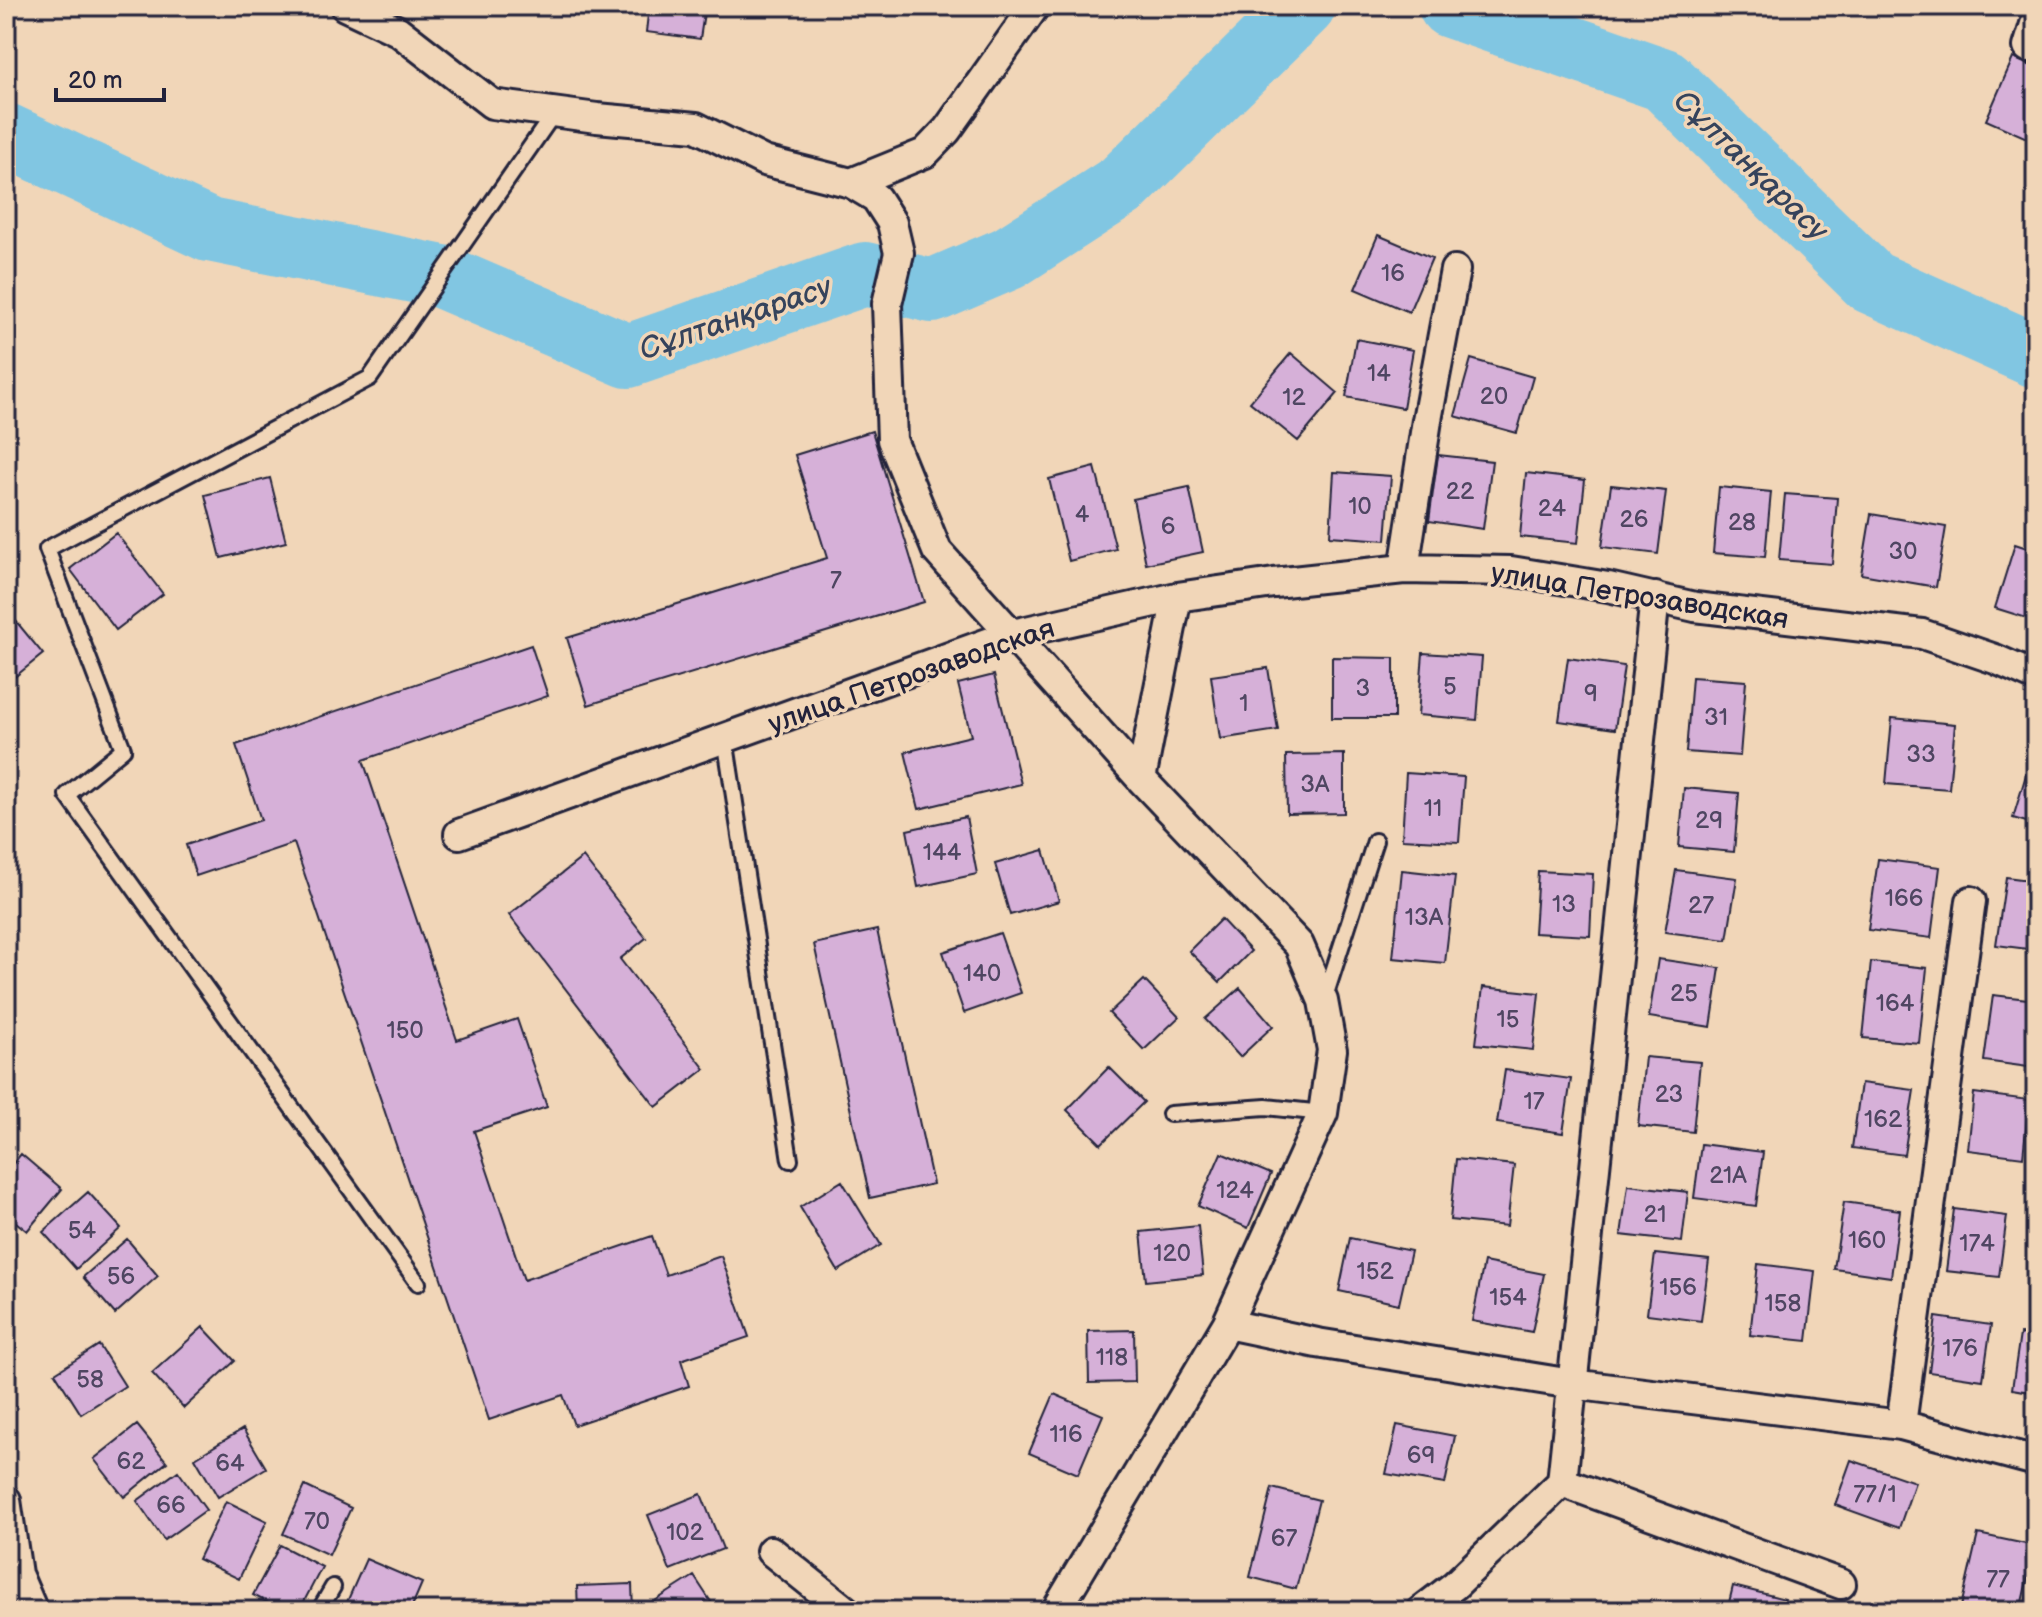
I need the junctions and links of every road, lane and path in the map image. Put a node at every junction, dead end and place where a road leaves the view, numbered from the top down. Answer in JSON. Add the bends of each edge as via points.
{"nodes":[{"id":1,"x":345,"y":6,"type":"edge"},
{"id":2,"x":1035,"y":6,"type":"edge"},
{"id":3,"x":554,"y":113,"type":"junction"},
{"id":4,"x":851,"y":183,"type":"junction"},
{"id":5,"x":1455,"y":270,"type":"dead end"},
{"id":6,"x":1404,"y":569,"type":"junction"},
{"id":7,"x":1177,"y":597,"type":"junction"},
{"id":8,"x":1655,"y":597,"type":"junction"},
{"id":9,"x":1013,"y":634,"type":"junction"},
{"id":10,"x":2036,"y":677,"type":"edge"},
{"id":11,"x":725,"y":738,"type":"junction"},
{"id":12,"x":1141,"y":779,"type":"junction"},
{"id":13,"x":459,"y":834,"type":"dead end"},
{"id":14,"x":1375,"y":841,"type":"dead end"},
{"id":15,"x":1971,"y":901,"type":"dead end"},
{"id":16,"x":1323,"y":1001,"type":"junction"},
{"id":17,"x":1323,"y":1113,"type":"junction"},
{"id":18,"x":1170,"y":1114,"type":"dead end"},
{"id":19,"x":790,"y":1160,"type":"dead end"},
{"id":20,"x":418,"y":1283,"type":"dead end"},
{"id":21,"x":1227,"y":1324,"type":"junction"},
{"id":22,"x":1572,"y":1384,"type":"junction"},
{"id":23,"x":1901,"y":1425,"type":"junction"},
{"id":24,"x":2036,"y":1461,"type":"edge"},
{"id":25,"x":1562,"y":1482,"type":"junction"},
{"id":26,"x":6,"y":1500,"type":"edge"},
{"id":27,"x":771,"y":1551,"type":"dead end"},
{"id":28,"x":17,"y":1574,"type":"junction"},
{"id":29,"x":1841,"y":1584,"type":"dead end"},
{"id":30,"x":333,"y":1587,"type":"dead end"},
{"id":31,"x":15,"y":1611,"type":"edge"},
{"id":32,"x":33,"y":1611,"type":"edge"},
{"id":33,"x":319,"y":1611,"type":"edge"},
{"id":34,"x":846,"y":1611,"type":"edge"},
{"id":35,"x":1056,"y":1611,"type":"edge"},
{"id":36,"x":1421,"y":1611,"type":"edge"}],
"edges":[{"from":1,"to":3,"type":"street","via":[[398,31],[492,104]]},
{"from":2,"to":4,"type":"street","via":[[925,153]]},
{"from":3,"to":4,"type":"street","via":[[696,127],[764,161]]},
{"from":3,"to":20,"type":"lane","via":[[370,378],[47,549],[123,749],[67,795]]},
{"from":4,"to":9,"type":"street","via":[[876,198],[892,223],[899,253],[887,304],[892,440],[937,551]]},
{"from":5,"to":6,"type":"street"},
{"from":6,"to":7,"type":"street","name":"улица Петрозаводская"},
{"from":6,"to":8,"type":"street","name":"улица Петрозаводская","via":[[1511,571]]},
{"from":7,"to":9,"type":"street","name":"улица Петрозаводская"},
{"from":7,"to":12,"type":"street"},
{"from":8,"to":10,"type":"street","name":"улица Петрозаводская","via":[[1695,607],[1922,634]]},
{"from":8,"to":22,"type":"street"},
{"from":9,"to":11,"type":"street","name":"улица Петрозаводская"},
{"from":9,"to":12,"type":"street"},
{"from":11,"to":13,"type":"street","name":"улица Петрозаводская"},
{"from":11,"to":19,"type":"lane"},
{"from":12,"to":16,"type":"street","via":[[1299,945]]},
{"from":14,"to":16,"type":"lane"},
{"from":15,"to":23,"type":"street"},
{"from":16,"to":17,"type":"street","via":[[1332,1050]]},
{"from":17,"to":18,"type":"lane","via":[[1266,1107]]},
{"from":17,"to":21,"type":"street"},
{"from":21,"to":22,"type":"street"},
{"from":21,"to":35,"type":"street"},
{"from":22,"to":23,"type":"street"},
{"from":22,"to":25,"type":"street"},
{"from":23,"to":24,"type":"street"},
{"from":25,"to":29,"type":"street"},
{"from":25,"to":36,"type":"street"},
{"from":26,"to":28,"type":"street"},
{"from":27,"to":34,"type":"street"},
{"from":28,"to":31,"type":"street"},
{"from":28,"to":32,"type":"street"},
{"from":30,"to":33,"type":"lane"}]}
